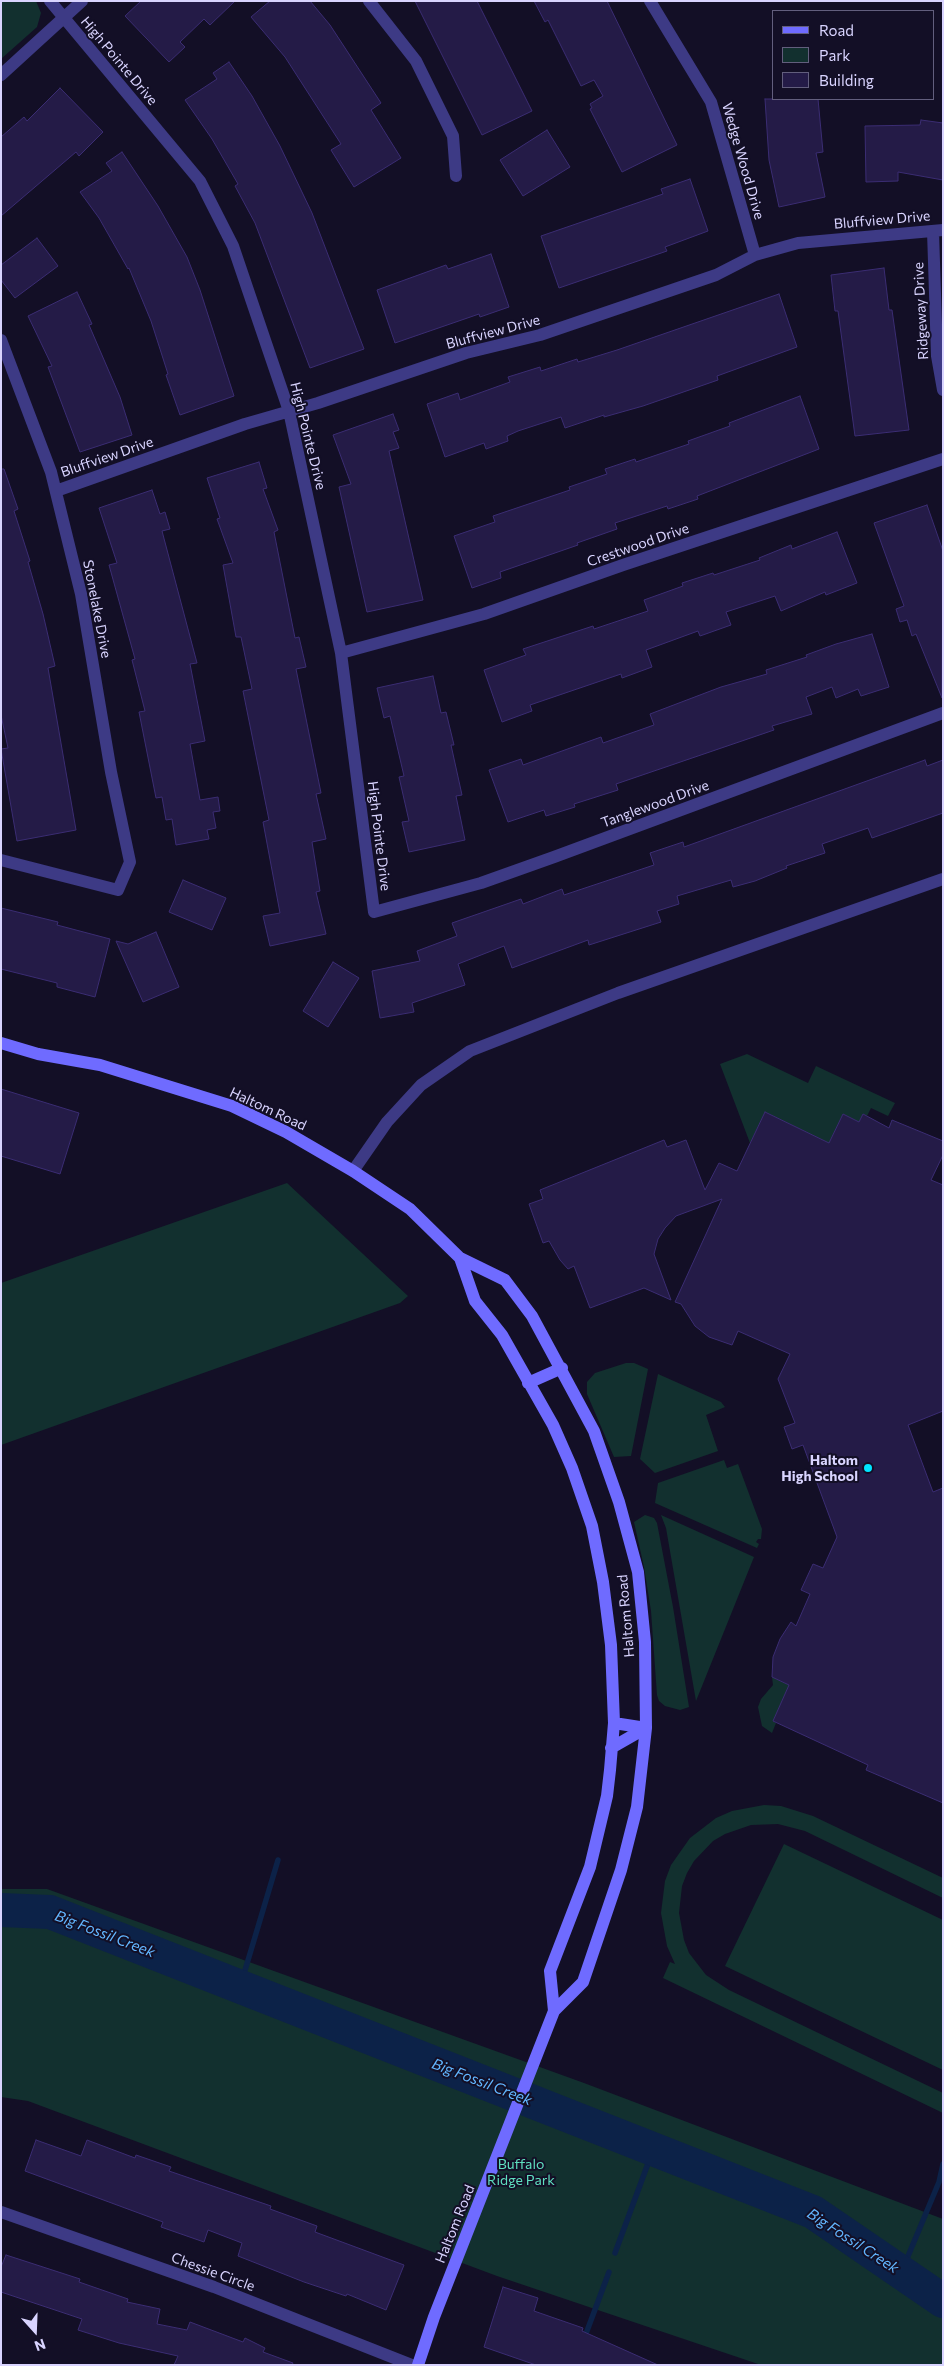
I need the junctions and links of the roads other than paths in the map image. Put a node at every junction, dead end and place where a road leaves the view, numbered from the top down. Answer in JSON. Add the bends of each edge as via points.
{"nodes":[{"id":1,"x":50,"y":1,"type":"edge"},
{"id":2,"x":82,"y":1,"type":"edge"},
{"id":3,"x":370,"y":1,"type":"edge"},
{"id":4,"x":650,"y":1,"type":"edge"},
{"id":5,"x":64,"y":18,"type":"junction"},
{"id":6,"x":1,"y":75,"type":"edge"},
{"id":7,"x":456,"y":176,"type":"dead end"},
{"id":8,"x":938,"y":230,"type":"edge"},
{"id":9,"x":755,"y":255,"type":"junction"},
{"id":10,"x":1,"y":340,"type":"edge"},
{"id":11,"x":943,"y":390,"type":"edge"},
{"id":12,"x":289,"y":411,"type":"junction"},
{"id":13,"x":943,"y":460,"type":"edge"},
{"id":14,"x":56,"y":491,"type":"junction"},
{"id":15,"x":341,"y":653,"type":"junction"},
{"id":16,"x":943,"y":713,"type":"edge"},
{"id":17,"x":1,"y":860,"type":"edge"},
{"id":18,"x":943,"y":879,"type":"edge"},
{"id":19,"x":374,"y":912,"type":"joint"},
{"id":20,"x":1,"y":1043,"type":"edge"},
{"id":21,"x":353,"y":1171,"type":"junction"},
{"id":22,"x":460,"y":1258,"type":"junction"},
{"id":23,"x":562,"y":1368,"type":"junction"},
{"id":24,"x":528,"y":1383,"type":"junction"},
{"id":25,"x":614,"y":1723,"type":"junction"},
{"id":26,"x":646,"y":1728,"type":"junction"},
{"id":27,"x":611,"y":1748,"type":"junction"},
{"id":28,"x":554,"y":2011,"type":"junction"},
{"id":29,"x":1,"y":2212,"type":"edge"},
{"id":30,"x":412,"y":2365,"type":"edge"},
{"id":31,"x":418,"y":2365,"type":"edge"}],
"edges":[{"from":1,"to":5,"type":"street","name":"High Pointe Drive"},
{"from":2,"to":5,"type":"street"},
{"from":3,"to":7,"type":"street","via":[[416,61],[453,136]]},
{"from":4,"to":9,"type":"street","name":"Wedge Wood Drive","via":[[711,102]]},
{"from":5,"to":6,"type":"street"},
{"from":5,"to":12,"type":"street","name":"High Pointe Drive","via":[[200,181],[232,246]]},
{"from":8,"to":9,"type":"street","name":"Bluffview Drive","via":[[798,243]]},
{"from":8,"to":11,"type":"street","name":"Ridgeway Drive","via":[[937,356]]},
{"from":9,"to":12,"type":"street","name":"Bluffview Drive","via":[[716,275],[540,335],[466,353]]},
{"from":10,"to":14,"type":"street","name":"Stonelake Drive","via":[[52,472]]},
{"from":12,"to":14,"type":"street","name":"Bluffview Drive"},
{"from":12,"to":15,"type":"street","name":"High Pointe Drive"},
{"from":13,"to":15,"type":"street","name":"Crestwood Drive","via":[[484,614]]},
{"from":14,"to":17,"type":"street","name":"Stonelake Drive","via":[[81,594],[111,772],[130,862],[118,890]]},
{"from":15,"to":19,"type":"street","name":"High Pointe Drive"},
{"from":16,"to":19,"type":"street","name":"Tanglewood Drive","via":[[554,858]]},
{"from":18,"to":21,"type":"street","via":[[618,993],[470,1051],[421,1085],[387,1122]]},
{"from":20,"to":21,"type":"main road","name":"Haltom Road","via":[[38,1054],[100,1065],[232,1106],[286,1132]]},
{"from":21,"to":22,"type":"main road","name":"Haltom Road","via":[[410,1209]]},
{"from":22,"to":23,"type":"main road","name":"Haltom Road","via":[[505,1280],[532,1316]]},
{"from":22,"to":24,"type":"main road","name":"Haltom Road","via":[[475,1301],[502,1334]]},
{"from":23,"to":24,"type":"main road"},
{"from":23,"to":26,"type":"main road","name":"Haltom Road","via":[[594,1431],[619,1502],[638,1572]]},
{"from":24,"to":25,"type":"main road","name":"Haltom Road","via":[[557,1434],[592,1526],[611,1645]]},
{"from":25,"to":26,"type":"main road"},
{"from":25,"to":27,"type":"main road","name":"Haltom Road"},
{"from":26,"to":27,"type":"main road"},
{"from":26,"to":28,"type":"main road","name":"Haltom Road","via":[[637,1807],[621,1870],[582,1982]]},
{"from":27,"to":28,"type":"main road","name":"Haltom Road","via":[[606,1796],[590,1866],[550,1971]]},
{"from":28,"to":31,"type":"main road","name":"Haltom Road"},
{"from":29,"to":30,"type":"street","name":"Chessie Circle","via":[[214,2287]]}]}
